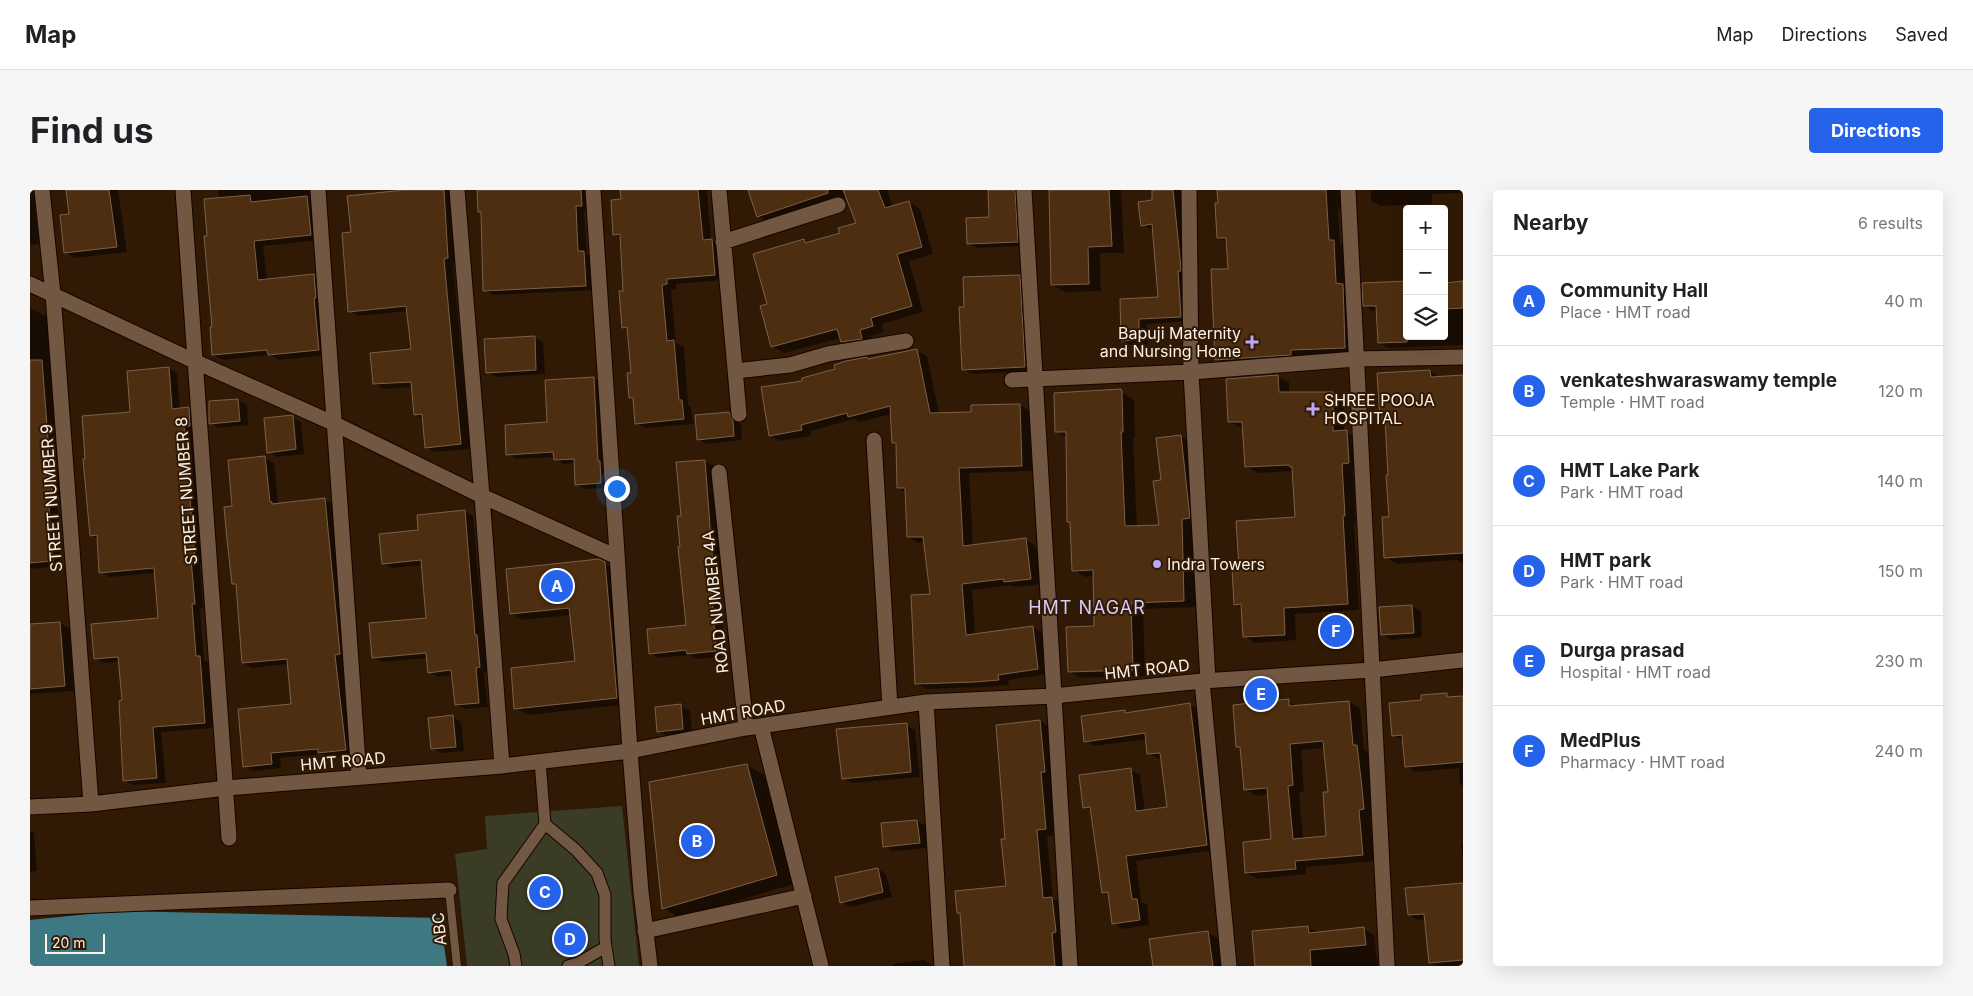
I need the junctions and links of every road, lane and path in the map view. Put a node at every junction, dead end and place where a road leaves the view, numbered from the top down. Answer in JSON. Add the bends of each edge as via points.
{"nodes":[{"id":1,"x":42,"y":190,"type":"edge"},
{"id":2,"x":183,"y":190,"type":"edge"},
{"id":3,"x":318,"y":190,"type":"edge"},
{"id":4,"x":457,"y":190,"type":"edge"},
{"id":5,"x":593,"y":190,"type":"edge"},
{"id":6,"x":719,"y":190,"type":"edge"},
{"id":7,"x":1024,"y":190,"type":"edge"},
{"id":8,"x":1189,"y":190,"type":"edge"},
{"id":9,"x":1348,"y":190,"type":"edge"},
{"id":10,"x":838,"y":205,"type":"dead end"},
{"id":11,"x":723,"y":242,"type":"junction"},
{"id":12,"x":30,"y":284,"type":"edge"},
{"id":13,"x":54,"y":294,"type":"junction"},
{"id":14,"x":906,"y":341,"type":"dead end"},
{"id":15,"x":1463,"y":356,"type":"edge"},
{"id":16,"x":1356,"y":359,"type":"junction"},
{"id":17,"x":194,"y":362,"type":"junction"},
{"id":18,"x":735,"y":372,"type":"junction"},
{"id":19,"x":1192,"y":372,"type":"junction"},
{"id":20,"x":1035,"y":379,"type":"junction"},
{"id":21,"x":1012,"y":380,"type":"dead end"},
{"id":22,"x":739,"y":414,"type":"dead end"},
{"id":23,"x":335,"y":424,"type":"junction"},
{"id":24,"x":874,"y":440,"type":"dead end"},
{"id":25,"x":719,"y":472,"type":"dead end"},
{"id":26,"x":482,"y":496,"type":"junction"},
{"id":27,"x":618,"y":557,"type":"junction"},
{"id":28,"x":1463,"y":660,"type":"edge"},
{"id":29,"x":1372,"y":670,"type":"junction"},
{"id":30,"x":1205,"y":681,"type":"junction"},
{"id":31,"x":1053,"y":696,"type":"junction"},
{"id":32,"x":926,"y":702,"type":"junction"},
{"id":33,"x":890,"y":706,"type":"junction"},
{"id":34,"x":753,"y":727,"type":"junction"},
{"id":35,"x":630,"y":751,"type":"junction"},
{"id":36,"x":540,"y":762,"type":"junction"},
{"id":37,"x":502,"y":766,"type":"junction"},
{"id":38,"x":359,"y":777,"type":"junction"},
{"id":39,"x":226,"y":788,"type":"junction"},
{"id":40,"x":91,"y":804,"type":"junction"},
{"id":41,"x":30,"y":807,"type":"edge"},
{"id":42,"x":545,"y":824,"type":"junction"},
{"id":43,"x":229,"y":838,"type":"dead end"},
{"id":44,"x":449,"y":890,"type":"joint"},
{"id":45,"x":804,"y":896,"type":"junction"},
{"id":46,"x":30,"y":908,"type":"edge"},
{"id":47,"x":645,"y":931,"type":"junction"},
{"id":48,"x":606,"y":946,"type":"junction"},
{"id":49,"x":456,"y":966,"type":"edge"},
{"id":50,"x":516,"y":966,"type":"edge"},
{"id":51,"x":568,"y":966,"type":"edge"},
{"id":52,"x":609,"y":966,"type":"edge"},
{"id":53,"x":650,"y":966,"type":"edge"},
{"id":54,"x":822,"y":966,"type":"edge"},
{"id":55,"x":942,"y":966,"type":"edge"},
{"id":56,"x":1070,"y":966,"type":"edge"},
{"id":57,"x":1229,"y":966,"type":"edge"},
{"id":58,"x":1387,"y":966,"type":"edge"}],
"edges":[{"from":1,"to":13,"type":"street","name":"STREET NUMBER 9"},
{"from":2,"to":17,"type":"street","name":"STREET NUMBER 8"},
{"from":3,"to":23,"type":"street"},
{"from":4,"to":26,"type":"street"},
{"from":5,"to":27,"type":"street"},
{"from":6,"to":11,"type":"street"},
{"from":7,"to":20,"type":"street"},
{"from":8,"to":19,"type":"street"},
{"from":9,"to":16,"type":"street"},
{"from":10,"to":11,"type":"street"},
{"from":11,"to":18,"type":"street"},
{"from":12,"to":13,"type":"street"},
{"from":13,"to":17,"type":"street"},
{"from":13,"to":40,"type":"street","name":"STREET NUMBER 9"},
{"from":14,"to":18,"type":"street","via":[[828,354],[790,365]]},
{"from":15,"to":16,"type":"street"},
{"from":16,"to":19,"type":"street"},
{"from":16,"to":29,"type":"street"},
{"from":17,"to":23,"type":"street"},
{"from":17,"to":39,"type":"street","name":"STREET NUMBER 8"},
{"from":18,"to":22,"type":"street"},
{"from":19,"to":20,"type":"street"},
{"from":19,"to":30,"type":"street"},
{"from":20,"to":21,"type":"street"},
{"from":20,"to":31,"type":"street"},
{"from":23,"to":26,"type":"street"},
{"from":23,"to":38,"type":"street"},
{"from":24,"to":33,"type":"street"},
{"from":25,"to":34,"type":"street","name":"ROAD NUMBER 4A"},
{"from":26,"to":27,"type":"street"},
{"from":26,"to":37,"type":"street"},
{"from":27,"to":35,"type":"street"},
{"from":28,"to":29,"type":"street","name":"HMT ROAD"},
{"from":29,"to":30,"type":"street","name":"HMT ROAD"},
{"from":29,"to":58,"type":"street"},
{"from":30,"to":31,"type":"street","name":"HMT ROAD"},
{"from":30,"to":57,"type":"street"},
{"from":31,"to":32,"type":"street","name":"HMT ROAD"},
{"from":31,"to":56,"type":"street"},
{"from":32,"to":33,"type":"street","name":"HMT ROAD"},
{"from":32,"to":55,"type":"street"},
{"from":33,"to":34,"type":"street","name":"HMT ROAD"},
{"from":34,"to":35,"type":"street","name":"HMT ROAD"},
{"from":34,"to":45,"type":"street","name":"ROAD NUMBER 4A"},
{"from":35,"to":36,"type":"street","name":"HMT ROAD"},
{"from":35,"to":47,"type":"street"},
{"from":36,"to":37,"type":"street","name":"HMT ROAD"},
{"from":36,"to":42,"type":"street"},
{"from":37,"to":38,"type":"street","name":"HMT ROAD"},
{"from":38,"to":39,"type":"street","name":"HMT ROAD"},
{"from":39,"to":40,"type":"street","name":"HMT ROAD"},
{"from":39,"to":43,"type":"street","name":"STREET NUMBER 8"},
{"from":40,"to":41,"type":"street","name":"HMT ROAD"},
{"from":42,"to":48,"type":"street","via":[[597,872],[605,895]]},
{"from":42,"to":50,"type":"street","via":[[503,883],[501,920]]},
{"from":44,"to":46,"type":"street"},
{"from":44,"to":49,"type":"lane","name":"ABC"},
{"from":45,"to":47,"type":"street"},
{"from":45,"to":54,"type":"street","name":"ROAD NUMBER 4A"},
{"from":47,"to":53,"type":"street"},
{"from":48,"to":51,"type":"street"},
{"from":48,"to":52,"type":"street"}]}
